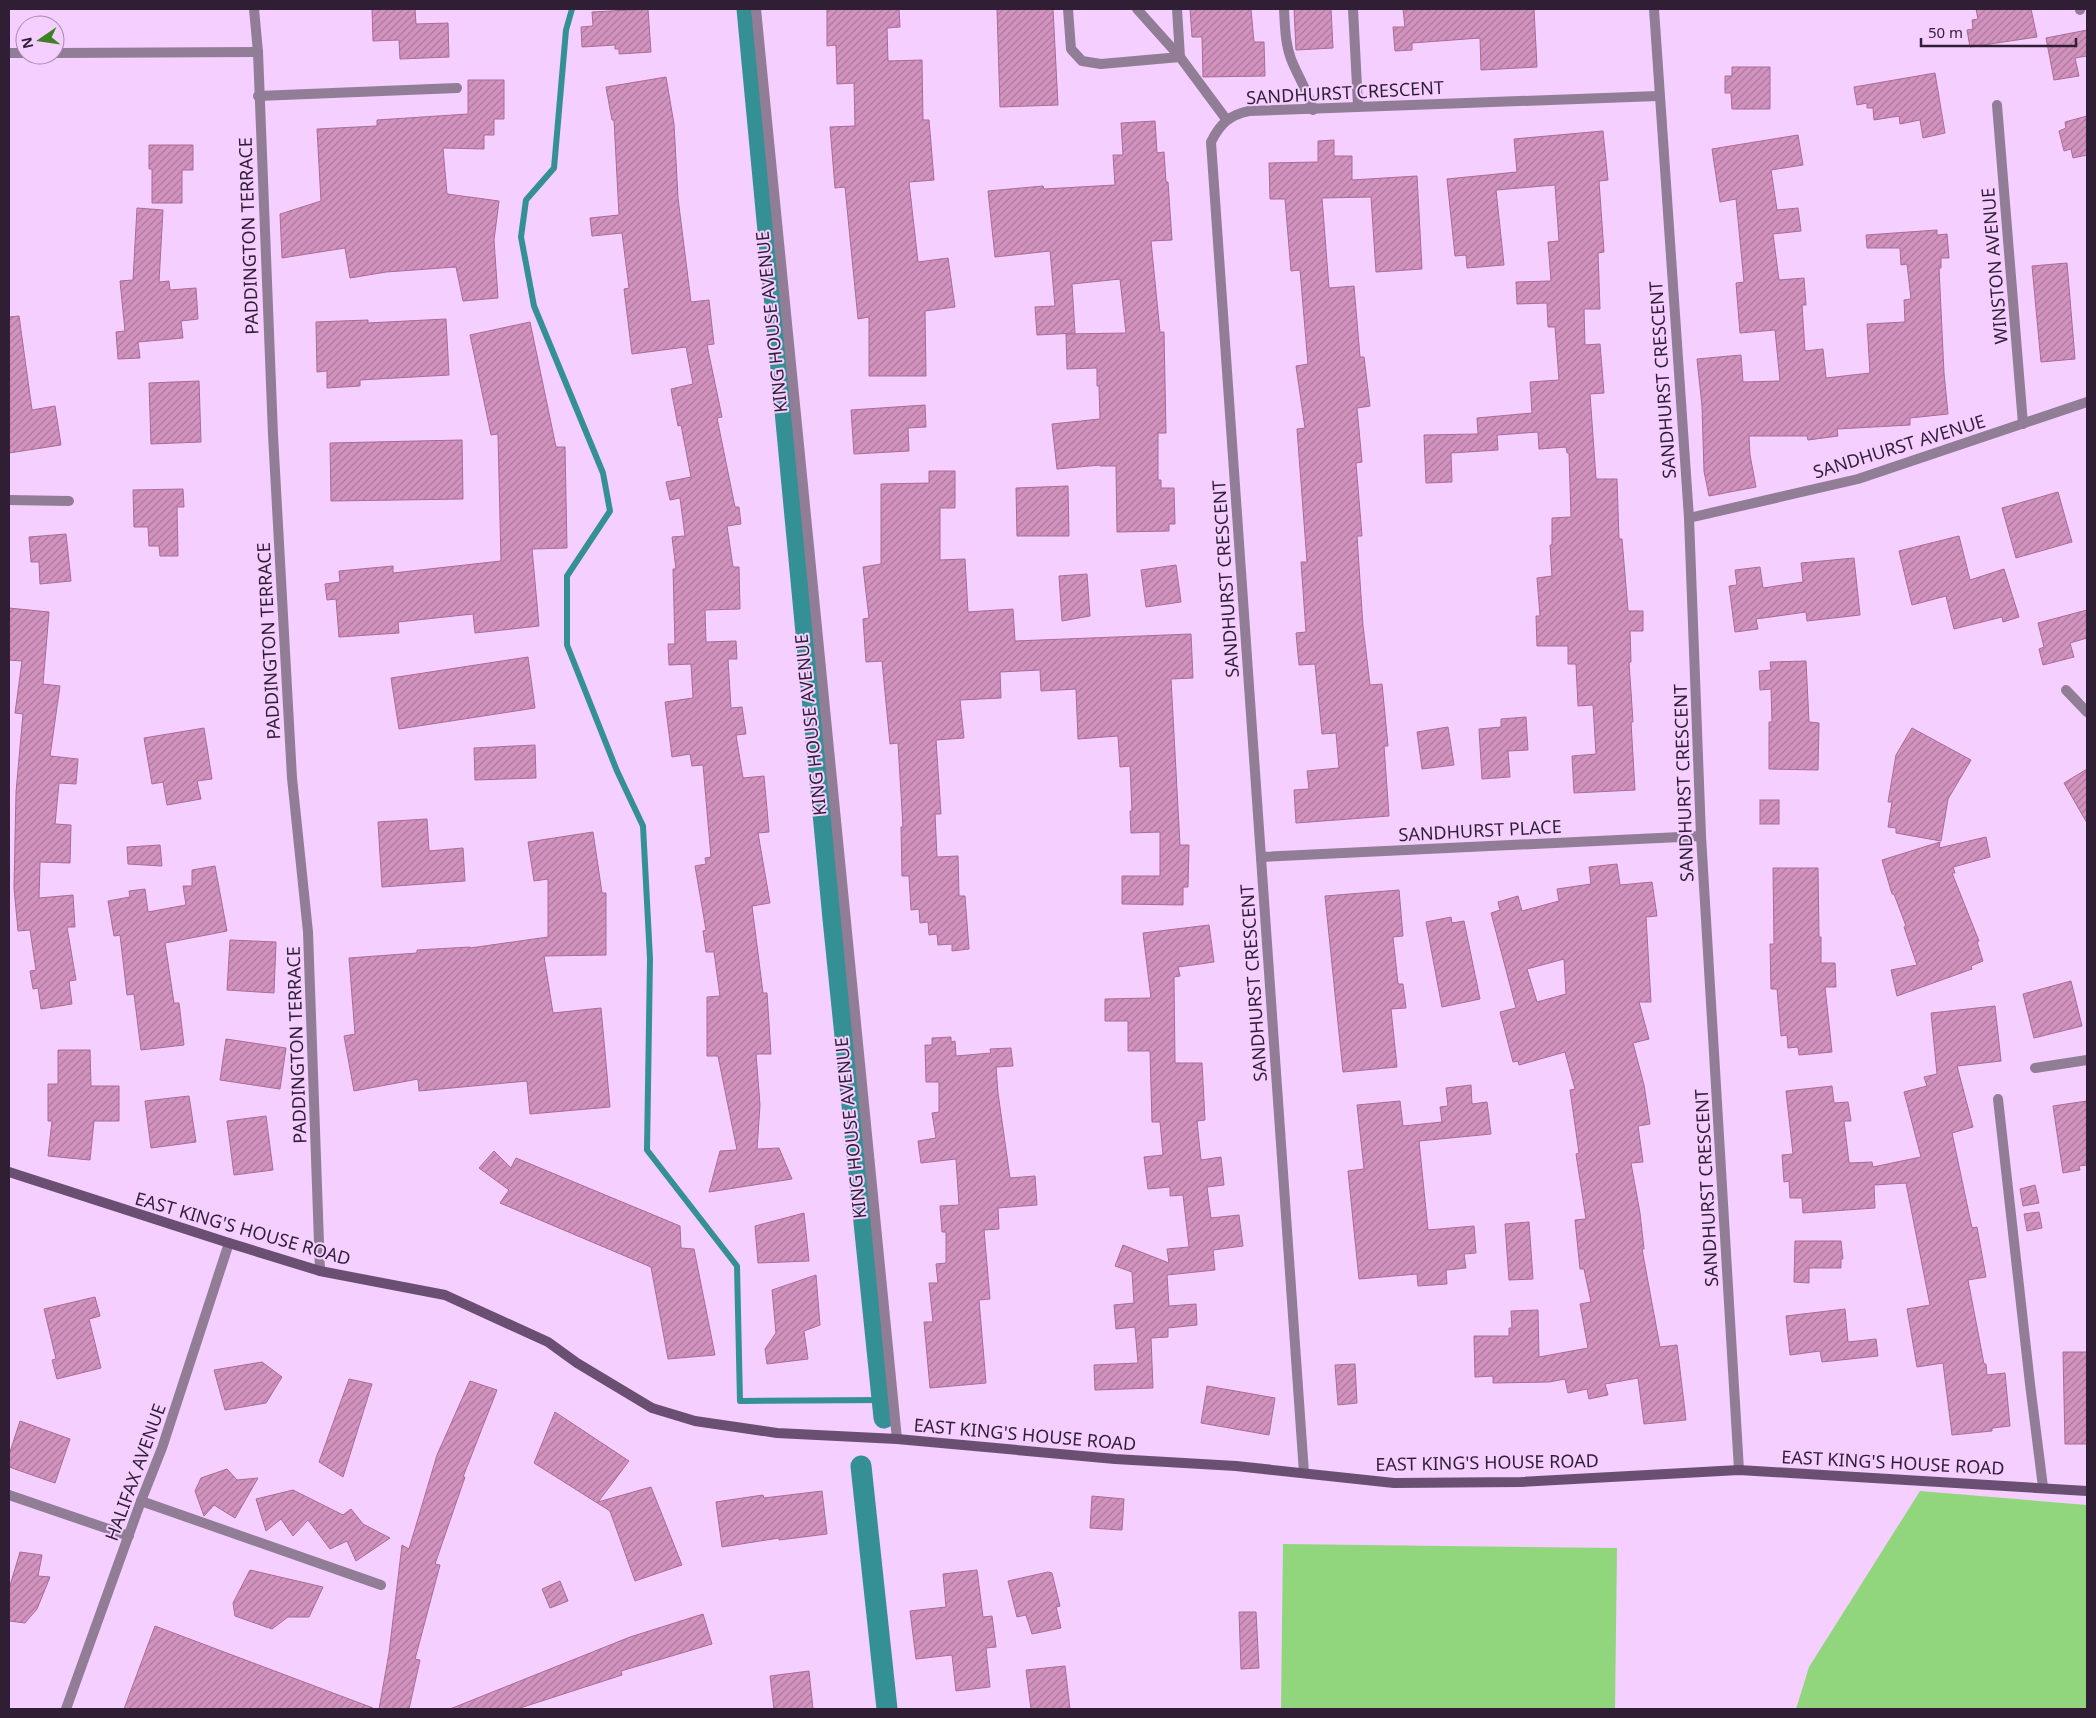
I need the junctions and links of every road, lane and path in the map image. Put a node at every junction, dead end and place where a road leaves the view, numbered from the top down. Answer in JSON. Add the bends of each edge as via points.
{"nodes":[{"id":1,"x":254,"y":9,"type":"edge"},
{"id":2,"x":756,"y":9,"type":"edge"},
{"id":3,"x":1068,"y":9,"type":"edge"},
{"id":4,"x":1137,"y":9,"type":"edge"},
{"id":5,"x":1177,"y":9,"type":"edge"},
{"id":6,"x":1284,"y":9,"type":"edge"},
{"id":7,"x":1353,"y":9,"type":"edge"},
{"id":8,"x":1654,"y":9,"type":"edge"},
{"id":9,"x":258,"y":52,"type":"junction"},
{"id":10,"x":65,"y":53,"type":"edge"},
{"id":11,"x":1180,"y":57,"type":"junction"},
{"id":12,"x":457,"y":88,"type":"dead end"},
{"id":13,"x":258,"y":96,"type":"junction"},
{"id":14,"x":1658,"y":96,"type":"junction"},
{"id":15,"x":1997,"y":105,"type":"dead end"},
{"id":16,"x":1358,"y":106,"type":"junction"},
{"id":17,"x":1313,"y":110,"type":"junction"},
{"id":18,"x":1226,"y":119,"type":"junction"},
{"id":19,"x":2087,"y":402,"type":"edge"},
{"id":20,"x":2023,"y":424,"type":"junction"},
{"id":21,"x":9,"y":500,"type":"edge"},
{"id":22,"x":69,"y":501,"type":"dead end"},
{"id":23,"x":1689,"y":518,"type":"junction"},
{"id":24,"x":2066,"y":690,"type":"dead end"},
{"id":25,"x":2087,"y":712,"type":"edge"},
{"id":26,"x":1701,"y":836,"type":"junction"},
{"id":27,"x":1261,"y":857,"type":"junction"},
{"id":28,"x":2087,"y":1060,"type":"edge"},
{"id":29,"x":2035,"y":1068,"type":"dead end"},
{"id":30,"x":1998,"y":1099,"type":"dead end"},
{"id":31,"x":9,"y":1172,"type":"edge"},
{"id":32,"x":229,"y":1244,"type":"junction"},
{"id":33,"x":320,"y":1271,"type":"junction"},
{"id":34,"x":897,"y":1439,"type":"junction"},
{"id":35,"x":1739,"y":1470,"type":"junction"},
{"id":36,"x":1304,"y":1473,"type":"junction"},
{"id":37,"x":2043,"y":1487,"type":"junction"},
{"id":38,"x":2087,"y":1491,"type":"edge"},
{"id":39,"x":9,"y":1495,"type":"edge"},
{"id":40,"x":141,"y":1501,"type":"junction"},
{"id":41,"x":129,"y":1536,"type":"junction"},
{"id":42,"x":381,"y":1585,"type":"dead end"},
{"id":43,"x":66,"y":1709,"type":"edge"}],
"edges":[{"from":1,"to":9,"type":"street","name":"PADDINGTON TERRACE"},
{"from":2,"to":34,"type":"street","name":"KING HOUSE AVENUE"},
{"from":3,"to":11,"type":"street","via":[[1071,49],[1082,61],[1101,64]]},
{"from":4,"to":11,"type":"street"},
{"from":5,"to":11,"type":"street"},
{"from":6,"to":17,"type":"street","via":[[1286,44]]},
{"from":7,"to":16,"type":"street"},
{"from":8,"to":14,"type":"street","name":"SANDHURST CRESCENT"},
{"from":9,"to":10,"type":"street"},
{"from":9,"to":13,"type":"street","name":"PADDINGTON TERRACE"},
{"from":11,"to":18,"type":"street"},
{"from":12,"to":13,"type":"street"},
{"from":13,"to":33,"type":"street","name":"PADDINGTON TERRACE","via":[[292,778],[308,932]]},
{"from":14,"to":16,"type":"street","name":"SANDHURST CRESCENT"},
{"from":14,"to":23,"type":"street","name":"SANDHURST CRESCENT"},
{"from":15,"to":20,"type":"street","name":"WINSTON AVENUE"},
{"from":16,"to":17,"type":"street","name":"SANDHURST CRESCENT"},
{"from":17,"to":18,"type":"street","name":"SANDHURST CRESCENT","via":[[1249,111]]},
{"from":18,"to":27,"type":"street","name":"SANDHURST CRESCENT","via":[[1212,142]]},
{"from":19,"to":20,"type":"street","name":"SANDHURST AVENUE"},
{"from":20,"to":23,"type":"street","name":"SANDHURST AVENUE","via":[[1858,479]]},
{"from":21,"to":22,"type":"street"},
{"from":23,"to":26,"type":"street","name":"SANDHURST CRESCENT"},
{"from":24,"to":25,"type":"street"},
{"from":26,"to":27,"type":"street","name":"SANDHURST PLACE"},
{"from":26,"to":35,"type":"street","name":"SANDHURST CRESCENT"},
{"from":27,"to":36,"type":"street","name":"SANDHURST CRESCENT"},
{"from":28,"to":29,"type":"street"},
{"from":30,"to":37,"type":"street"},
{"from":31,"to":32,"type":"main road","name":"EAST KING'S HOUSE ROAD"},
{"from":32,"to":33,"type":"main road","name":"EAST KING'S HOUSE ROAD"},
{"from":32,"to":40,"type":"street","name":"HALIFAX AVENUE","via":[[162,1448]]},
{"from":33,"to":34,"type":"main road","name":"EAST KING'S HOUSE ROAD","via":[[446,1295],[548,1342],[652,1408],[695,1421],[777,1433]]},
{"from":34,"to":36,"type":"main road","name":"EAST KING'S HOUSE ROAD","via":[[1115,1460]]},
{"from":35,"to":36,"type":"main road","name":"EAST KING'S HOUSE ROAD","via":[[1520,1482],[1414,1483]]},
{"from":35,"to":37,"type":"main road","name":"EAST KING'S HOUSE ROAD"},
{"from":37,"to":38,"type":"main road","name":"EAST KING'S HOUSE ROAD"},
{"from":39,"to":41,"type":"street"},
{"from":40,"to":41,"type":"street","name":"HALIFAX AVENUE"},
{"from":40,"to":42,"type":"street"},
{"from":41,"to":43,"type":"street","name":"HALIFAX AVENUE"}]}
